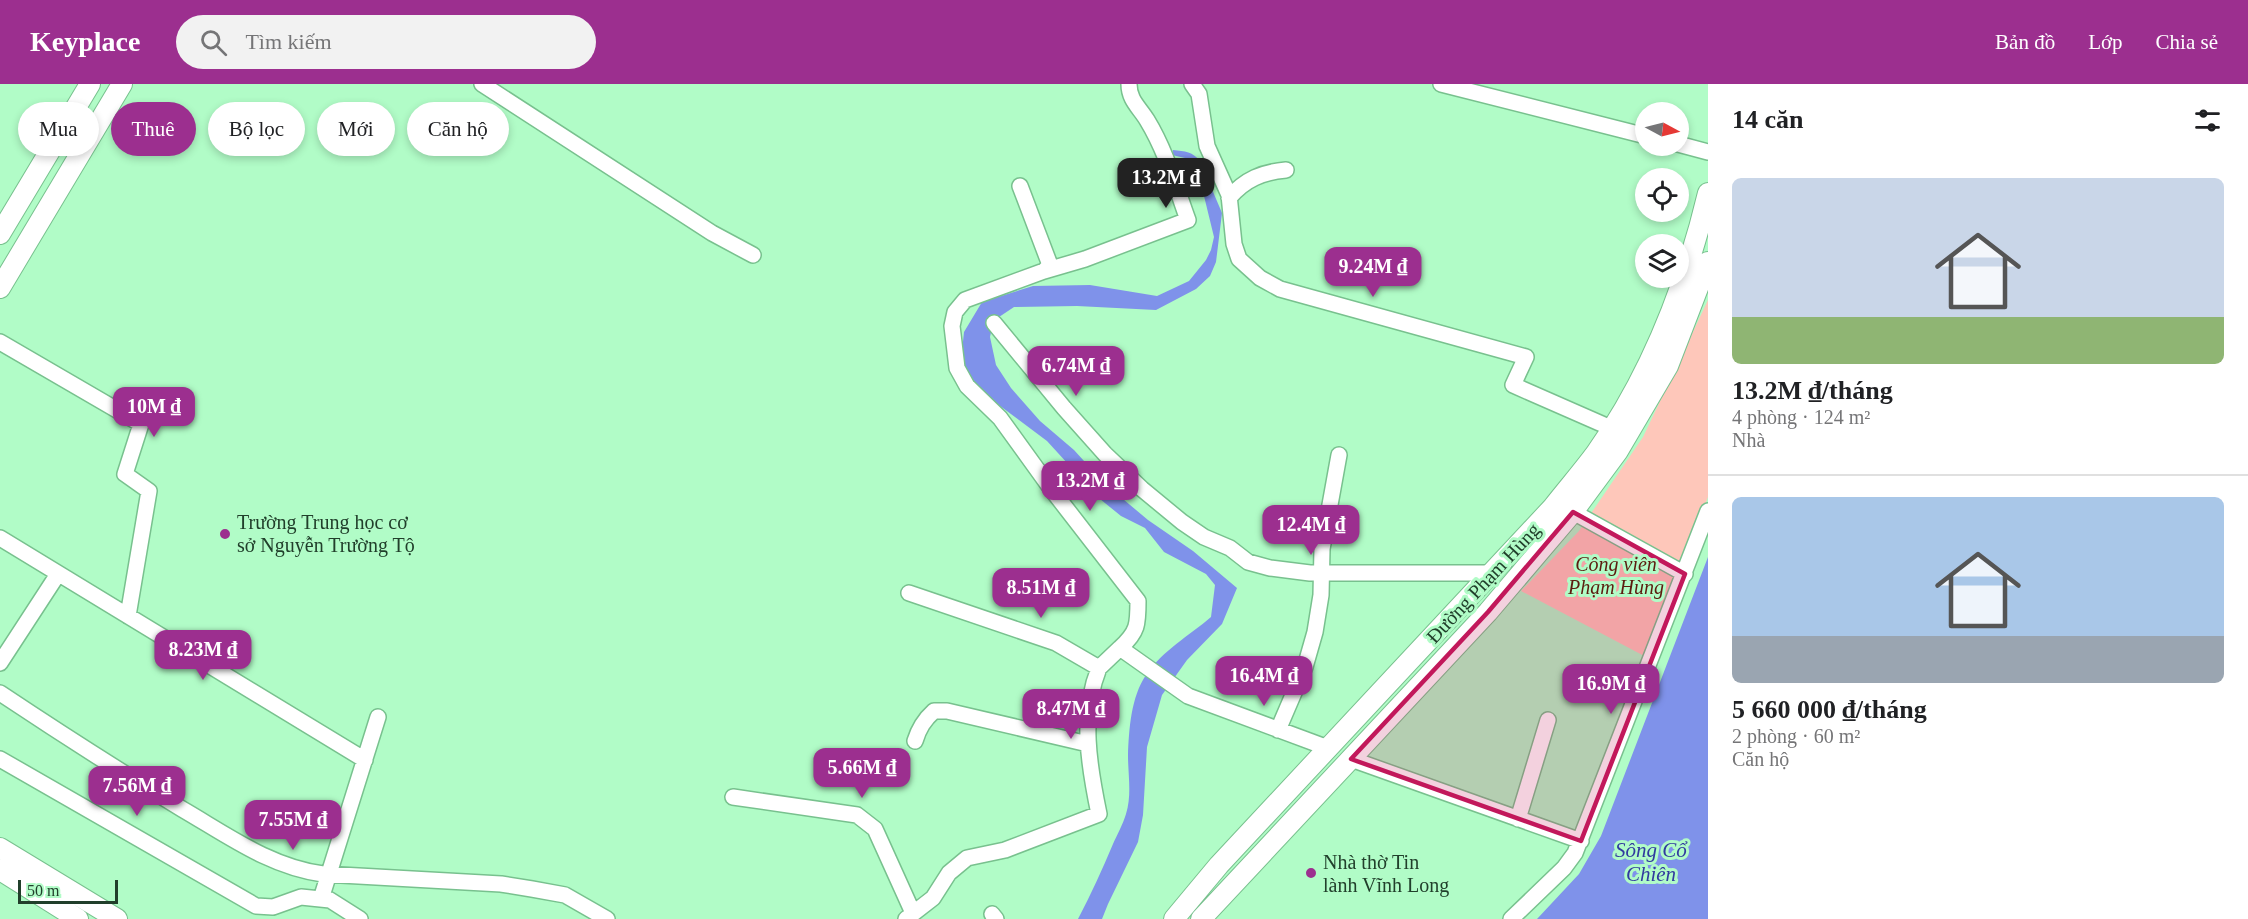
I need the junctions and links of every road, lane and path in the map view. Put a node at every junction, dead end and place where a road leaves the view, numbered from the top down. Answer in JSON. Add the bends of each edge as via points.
{"nodes":[{"id":1,"x":90,"y":84,"type":"edge"},
{"id":2,"x":122,"y":84,"type":"edge"},
{"id":3,"x":482,"y":84,"type":"edge"},
{"id":4,"x":1129,"y":84,"type":"edge"},
{"id":5,"x":1192,"y":84,"type":"edge"},
{"id":6,"x":1441,"y":84,"type":"edge"},
{"id":7,"x":1635,"y":133,"type":"edge"},
{"id":8,"x":1689,"y":147,"type":"edge"},
{"id":9,"x":1708,"y":152,"type":"edge"},
{"id":10,"x":1286,"y":170,"type":"dead end"},
{"id":11,"x":1020,"y":186,"type":"dead end"},
{"id":12,"x":1708,"y":193,"type":"edge"},
{"id":13,"x":1229,"y":198,"type":"junction"},
{"id":14,"x":0,"y":234,"type":"edge"},
{"id":15,"x":753,"y":255,"type":"dead end"},
{"id":16,"x":1708,"y":262,"type":"edge"},
{"id":17,"x":1044,"y":272,"type":"junction"},
{"id":18,"x":0,"y":288,"type":"edge"},
{"id":19,"x":994,"y":323,"type":"dead end"},
{"id":20,"x":0,"y":342,"type":"edge"},
{"id":21,"x":1611,"y":428,"type":"junction"},
{"id":22,"x":1339,"y":455,"type":"dead end"},
{"id":23,"x":1708,"y":511,"type":"edge"},
{"id":24,"x":1572,"y":512,"type":"junction"},
{"id":25,"x":0,"y":538,"type":"edge"},
{"id":26,"x":1321,"y":573,"type":"junction"},
{"id":27,"x":1492,"y":573,"type":"junction"},
{"id":28,"x":58,"y":574,"type":"junction"},
{"id":29,"x":1685,"y":574,"type":"junction"},
{"id":30,"x":909,"y":593,"type":"dead end"},
{"id":31,"x":1472,"y":595,"type":"junction"},
{"id":32,"x":1488,"y":612,"type":"junction"},
{"id":33,"x":128,"y":616,"type":"junction"},
{"id":34,"x":1120,"y":648,"type":"junction"},
{"id":35,"x":0,"y":663,"type":"edge"},
{"id":36,"x":1099,"y":668,"type":"junction"},
{"id":37,"x":0,"y":693,"type":"edge"},
{"id":38,"x":378,"y":717,"type":"dead end"},
{"id":39,"x":1548,"y":720,"type":"dead end"},
{"id":40,"x":1278,"y":730,"type":"junction"},
{"id":41,"x":915,"y":741,"type":"dead end"},
{"id":42,"x":1088,"y":744,"type":"junction"},
{"id":43,"x":1328,"y":748,"type":"junction"},
{"id":44,"x":0,"y":759,"type":"edge"},
{"id":45,"x":1350,"y":759,"type":"junction"},
{"id":46,"x":365,"y":760,"type":"junction"},
{"id":47,"x":733,"y":797,"type":"dead end"},
{"id":48,"x":1518,"y":819,"type":"junction"},
{"id":49,"x":1581,"y":841,"type":"junction"},
{"id":50,"x":0,"y":848,"type":"edge"},
{"id":51,"x":0,"y":870,"type":"edge"},
{"id":52,"x":329,"y":874,"type":"junction"},
{"id":53,"x":321,"y":899,"type":"junction"},
{"id":54,"x":909,"y":916,"type":"edge"},
{"id":55,"x":78,"y":919,"type":"edge"},
{"id":56,"x":117,"y":919,"type":"edge"},
{"id":57,"x":360,"y":919,"type":"edge"},
{"id":58,"x":607,"y":919,"type":"edge"},
{"id":59,"x":1174,"y":919,"type":"edge"},
{"id":60,"x":1200,"y":919,"type":"edge"},
{"id":61,"x":1511,"y":919,"type":"edge"}],
"edges":[{"from":1,"to":14,"type":"main road"},
{"from":2,"to":18,"type":"main road"},
{"from":3,"to":15,"type":"street","via":[[712,233]]},
{"from":4,"to":17,"type":"street","via":[[1129,95],[1161,148],[1188,220]]},
{"from":5,"to":13,"type":"street","via":[[1199,94],[1207,146]]},
{"from":6,"to":7,"type":"street"},
{"from":8,"to":9,"type":"street"},
{"from":10,"to":13,"type":"street","via":[[1256,176]]},
{"from":11,"to":17,"type":"street","via":[[1049,259],[1050,265]]},
{"from":12,"to":21,"type":"main road","name":"Đường Phạm Hùng","via":[[1686,274],[1662,336]]},
{"from":13,"to":21,"type":"street","via":[[1239,259],[1260,278],[1290,292],[1526,357],[1513,385]]},
{"from":16,"to":24,"type":"main road","name":"Đường Phạm Hùng","via":[[1668,366],[1618,451]]},
{"from":17,"to":34,"type":"street","via":[[965,300],[955,312],[952,326],[957,368],[967,386],[1000,418],[1138,600],[1138,620],[1132,638]]},
{"from":19,"to":26,"type":"street","via":[[1105,454],[1182,522],[1248,562]]},
{"from":20,"to":33,"type":"street","via":[[141,424],[125,474],[149,491]]},
{"from":21,"to":27,"type":"main road","name":"Đường Phạm Hùng","via":[[1553,507]]},
{"from":22,"to":26,"type":"street"},
{"from":23,"to":29,"type":"street"},
{"from":24,"to":29,"type":"street"},
{"from":24,"to":32,"type":"main road","name":"Đường Phạm Hùng"},
{"from":25,"to":28,"type":"street"},
{"from":26,"to":27,"type":"street"},
{"from":26,"to":40,"type":"street","via":[[1315,632],[1305,667]]},
{"from":27,"to":31,"type":"main road","name":"Đường Phạm Hùng"},
{"from":28,"to":33,"type":"street"},
{"from":28,"to":35,"type":"street"},
{"from":29,"to":49,"type":"street"},
{"from":30,"to":36,"type":"street","via":[[1056,643]]},
{"from":31,"to":32,"type":"main road"},
{"from":31,"to":43,"type":"main road","name":"Đường Phạm Hùng"},
{"from":32,"to":45,"type":"main road","name":"Đường Phạm Hùng"},
{"from":33,"to":46,"type":"street"},
{"from":34,"to":36,"type":"street"},
{"from":34,"to":40,"type":"street","via":[[1188,696]]},
{"from":36,"to":42,"type":"street","via":[[1090,688]]},
{"from":37,"to":52,"type":"street","via":[[81,748],[249,848],[280,864]]},
{"from":38,"to":46,"type":"street"},
{"from":39,"to":48,"type":"street"},
{"from":40,"to":43,"type":"street"},
{"from":41,"to":42,"type":"street","via":[[925,718],[934,711],[947,711]]},
{"from":42,"to":54,"type":"street","via":[[1099,814],[1005,850],[967,858],[949,873],[933,898]]},
{"from":43,"to":59,"type":"main road","name":"Đường Phạm Hùng"},
{"from":44,"to":53,"type":"street","via":[[256,906],[273,907],[301,897]]},
{"from":45,"to":48,"type":"street"},
{"from":45,"to":60,"type":"main road","name":"Đường Phạm Hùng"},
{"from":46,"to":52,"type":"street"},
{"from":47,"to":54,"type":"street","via":[[857,815],[875,830]]},
{"from":48,"to":49,"type":"street"},
{"from":49,"to":61,"type":"street","via":[[1564,868]]},
{"from":50,"to":56,"type":"main road"},
{"from":51,"to":55,"type":"main road"},
{"from":52,"to":53,"type":"street"},
{"from":52,"to":58,"type":"street","via":[[522,887],[564,895]]},
{"from":53,"to":57,"type":"street","via":[[330,900]]}]}
